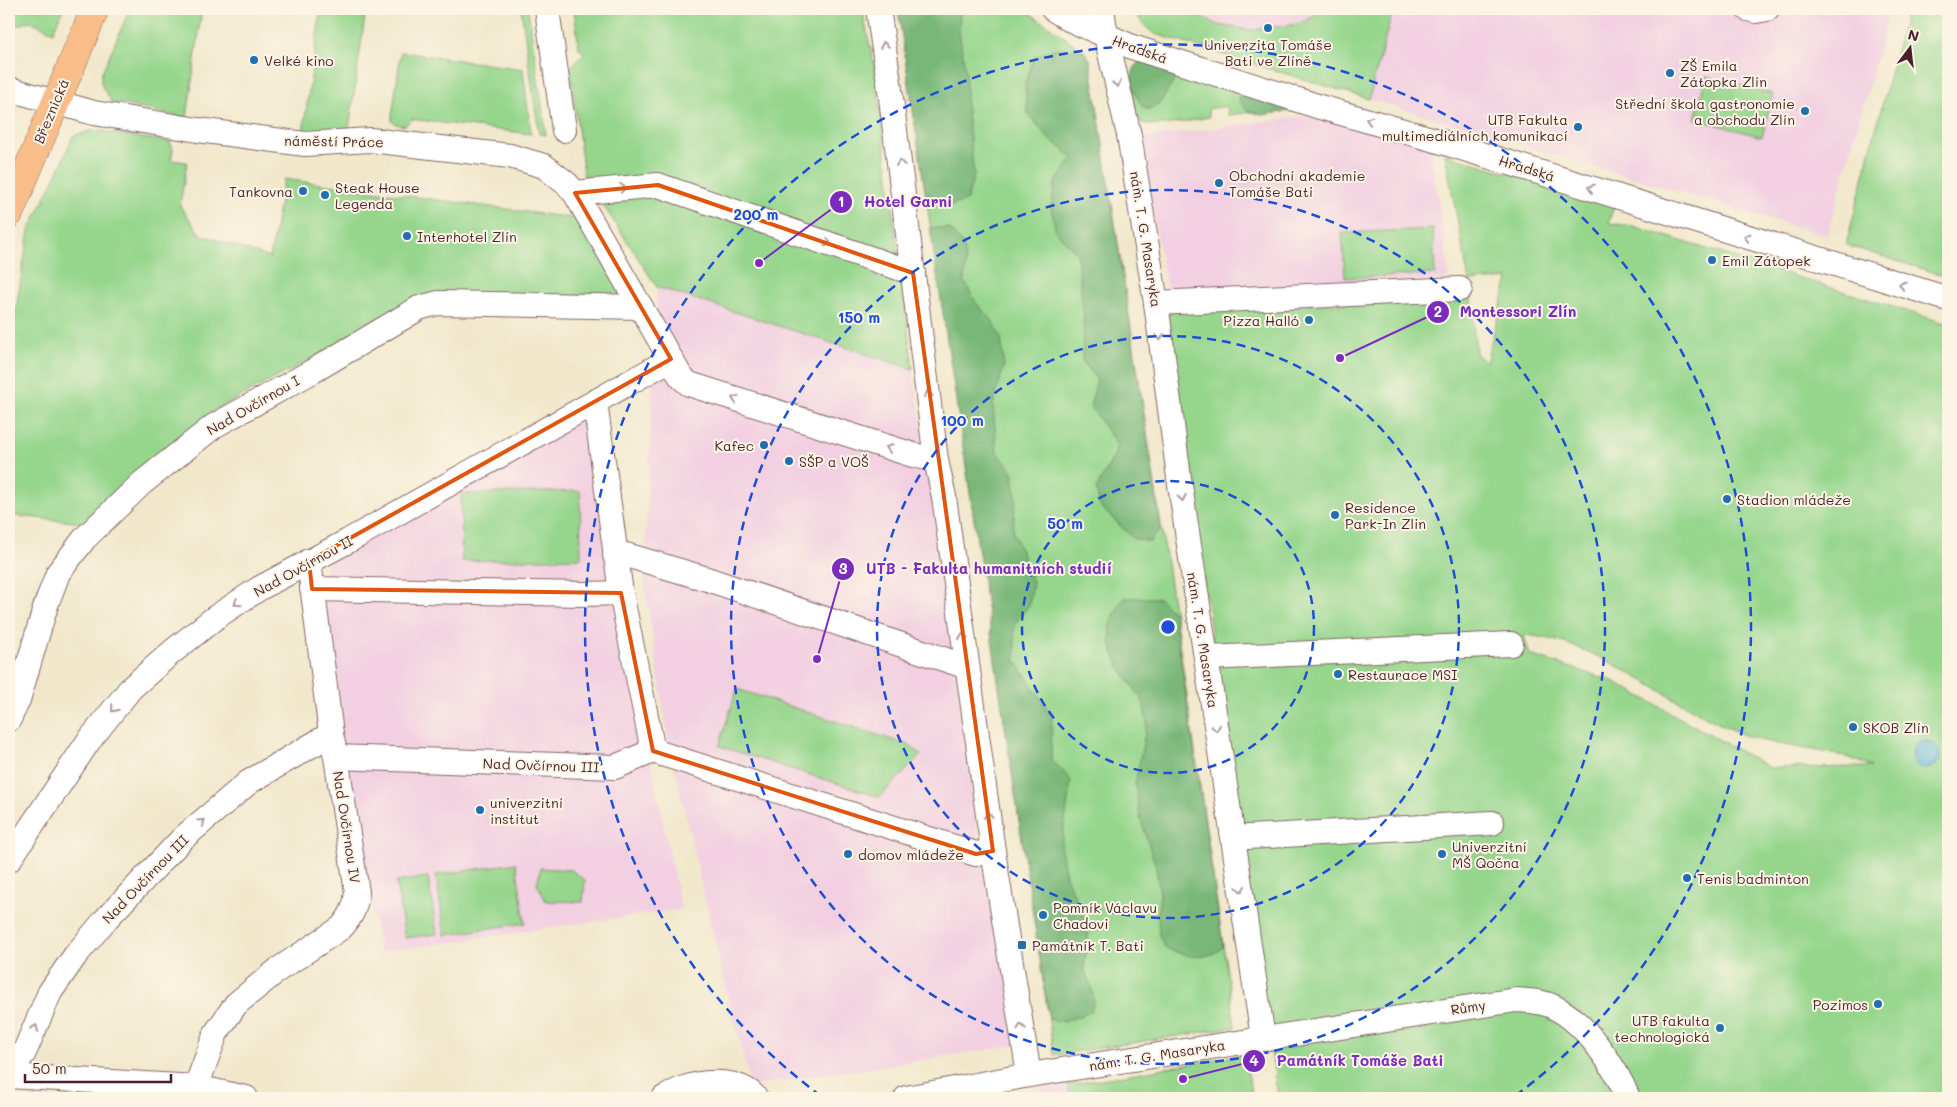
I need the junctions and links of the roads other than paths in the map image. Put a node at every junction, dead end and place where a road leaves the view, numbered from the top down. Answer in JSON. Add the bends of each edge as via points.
{"nodes":[{"id":1,"x":95,"y":9,"type":"edge"},
{"id":2,"x":547,"y":9,"type":"edge"},
{"id":3,"x":878,"y":9,"type":"edge"},
{"id":4,"x":1053,"y":9,"type":"edge"},
{"id":5,"x":1102,"y":9,"type":"edge"},
{"id":6,"x":1748,"y":9,"type":"edge"},
{"id":7,"x":1766,"y":9,"type":"edge"},
{"id":8,"x":1106,"y":36,"type":"junction"},
{"id":9,"x":9,"y":89,"type":"edge"},
{"id":10,"x":55,"y":101,"type":"junction"},
{"id":11,"x":564,"y":130,"type":"dead end"},
{"id":12,"x":575,"y":193,"type":"junction"},
{"id":13,"x":9,"y":214,"type":"edge"},
{"id":14,"x":913,"y":273,"type":"junction"},
{"id":15,"x":1460,"y":289,"type":"dead end"},
{"id":16,"x":1948,"y":299,"type":"edge"},
{"id":17,"x":1156,"y":303,"type":"junction"},
{"id":18,"x":641,"y":308,"type":"junction"},
{"id":19,"x":671,"y":359,"type":"junction"},
{"id":20,"x":596,"y":402,"type":"junction"},
{"id":21,"x":936,"y":460,"type":"junction"},
{"id":22,"x":616,"y":555,"type":"junction"},
{"id":23,"x":309,"y":561,"type":"junction"},
{"id":24,"x":312,"y":589,"type":"junction"},
{"id":25,"x":621,"y":593,"type":"junction"},
{"id":26,"x":1511,"y":644,"type":"dead end"},
{"id":27,"x":1206,"y":658,"type":"junction"},
{"id":28,"x":967,"y":667,"type":"junction"},
{"id":29,"x":9,"y":718,"type":"edge"},
{"id":30,"x":334,"y":746,"type":"junction"},
{"id":31,"x":653,"y":751,"type":"junction"},
{"id":32,"x":1492,"y":823,"type":"dead end"},
{"id":33,"x":1232,"y":838,"type":"junction"},
{"id":34,"x":993,"y":851,"type":"junction"},
{"id":35,"x":9,"y":860,"type":"edge"},
{"id":36,"x":1262,"y":1038,"type":"junction"},
{"id":37,"x":9,"y":1068,"type":"edge"},
{"id":38,"x":1029,"y":1075,"type":"junction"},
{"id":39,"x":9,"y":1076,"type":"edge"},
{"id":40,"x":196,"y":1087,"type":"junction"},
{"id":41,"x":246,"y":1098,"type":"edge"},
{"id":42,"x":664,"y":1098,"type":"edge"},
{"id":43,"x":756,"y":1098,"type":"edge"},
{"id":44,"x":906,"y":1098,"type":"edge"},
{"id":45,"x":1628,"y":1098,"type":"edge"}],
"edges":[{"from":1,"to":10,"type":"main road","name":"Březnická"},
{"from":2,"to":11,"type":"street"},
{"from":14,"to":3,"type":"street","one_way":true},
{"from":4,"to":8,"type":"street","name":"Hradská"},
{"from":5,"to":8,"type":"street","name":"nám. T. G. Masaryka"},
{"from":6,"to":7,"type":"street"},
{"from":16,"to":8,"type":"street","name":"Hradská","one_way":true,"via":[[1320,107],[1132,48]]},
{"from":8,"to":17,"type":"street","name":"nám. T. G. Masaryka","one_way":true,"via":[[1129,135]]},
{"from":9,"to":10,"type":"street","name":"náměstí Práce"},
{"from":10,"to":12,"type":"street","name":"náměstí Práce","via":[[112,117],[287,142],[370,140],[510,156],[544,166]]},
{"from":10,"to":13,"type":"main road","name":"Březnická"},
{"from":12,"to":14,"type":"street","one_way":true,"via":[[658,185]]},
{"from":12,"to":18,"type":"street","name":"náměstí Práce"},
{"from":21,"to":14,"type":"street","one_way":true},
{"from":15,"to":17,"type":"street"},
{"from":17,"to":27,"type":"street","name":"nám. T. G. Masaryka","one_way":true},
{"from":18,"to":19,"type":"street","name":"náměstí Práce"},
{"from":18,"to":29,"type":"street","name":"Nad Ovčírnou I","via":[[438,302],[419,308],[214,426],[142,483],[63,564],[46,605],[18,700]]},
{"from":19,"to":20,"type":"street","name":"Nad Ovčírnou II"},
{"from":21,"to":19,"type":"street","name":"náměstí Práce","one_way":true,"via":[[689,384]]},
{"from":20,"to":22,"type":"street"},
{"from":20,"to":23,"type":"street","name":"Nad Ovčírnou II"},
{"from":28,"to":21,"type":"street","one_way":true},
{"from":22,"to":25,"type":"street"},
{"from":22,"to":28,"type":"street","via":[[626,555],[706,579]]},
{"from":23,"to":24,"type":"street","name":"Nad Ovčírnou IV"},
{"from":23,"to":35,"type":"street","name":"Nad Ovčírnou II","one_way":true,"via":[[260,588],[216,618],[131,688],[88,742]]},
{"from":24,"to":25,"type":"street"},
{"from":24,"to":30,"type":"street","name":"Nad Ovčírnou IV"},
{"from":25,"to":31,"type":"street"},
{"from":26,"to":27,"type":"street"},
{"from":27,"to":33,"type":"street","name":"nám. T. G. Masaryka","one_way":true},
{"from":34,"to":28,"type":"street","one_way":true},
{"from":30,"to":31,"type":"street","name":"Nad Ovčírnou III","via":[[615,767]]},
{"from":37,"to":30,"type":"street","name":"Nad Ovčírnou III","one_way":true,"via":[[24,1052],[50,992],[75,956],[183,838],[250,782]]},
{"from":30,"to":40,"type":"street","name":"Nad Ovčírnou IV","via":[[357,892],[353,912],[341,928],[279,969],[236,1004],[216,1033]]},
{"from":31,"to":34,"type":"street","via":[[976,854]]},
{"from":32,"to":33,"type":"street"},
{"from":33,"to":36,"type":"street","name":"nám. T. G. Masaryka","one_way":true},
{"from":38,"to":34,"type":"street","one_way":true},
{"from":36,"to":38,"type":"street","name":"nám. T. G. Masaryka"},
{"from":36,"to":45,"type":"street","name":"Růmy","via":[[1516,1000],[1537,1001],[1567,1014],[1581,1028],[1602,1052]]},
{"from":38,"to":44,"type":"street","name":"nám. T. G. Masaryka"},
{"from":39,"to":40,"type":"street"},
{"from":40,"to":41,"type":"street"},
{"from":42,"to":43,"type":"street","via":[[682,1088],[702,1083],[736,1085],[749,1090]]}]}
